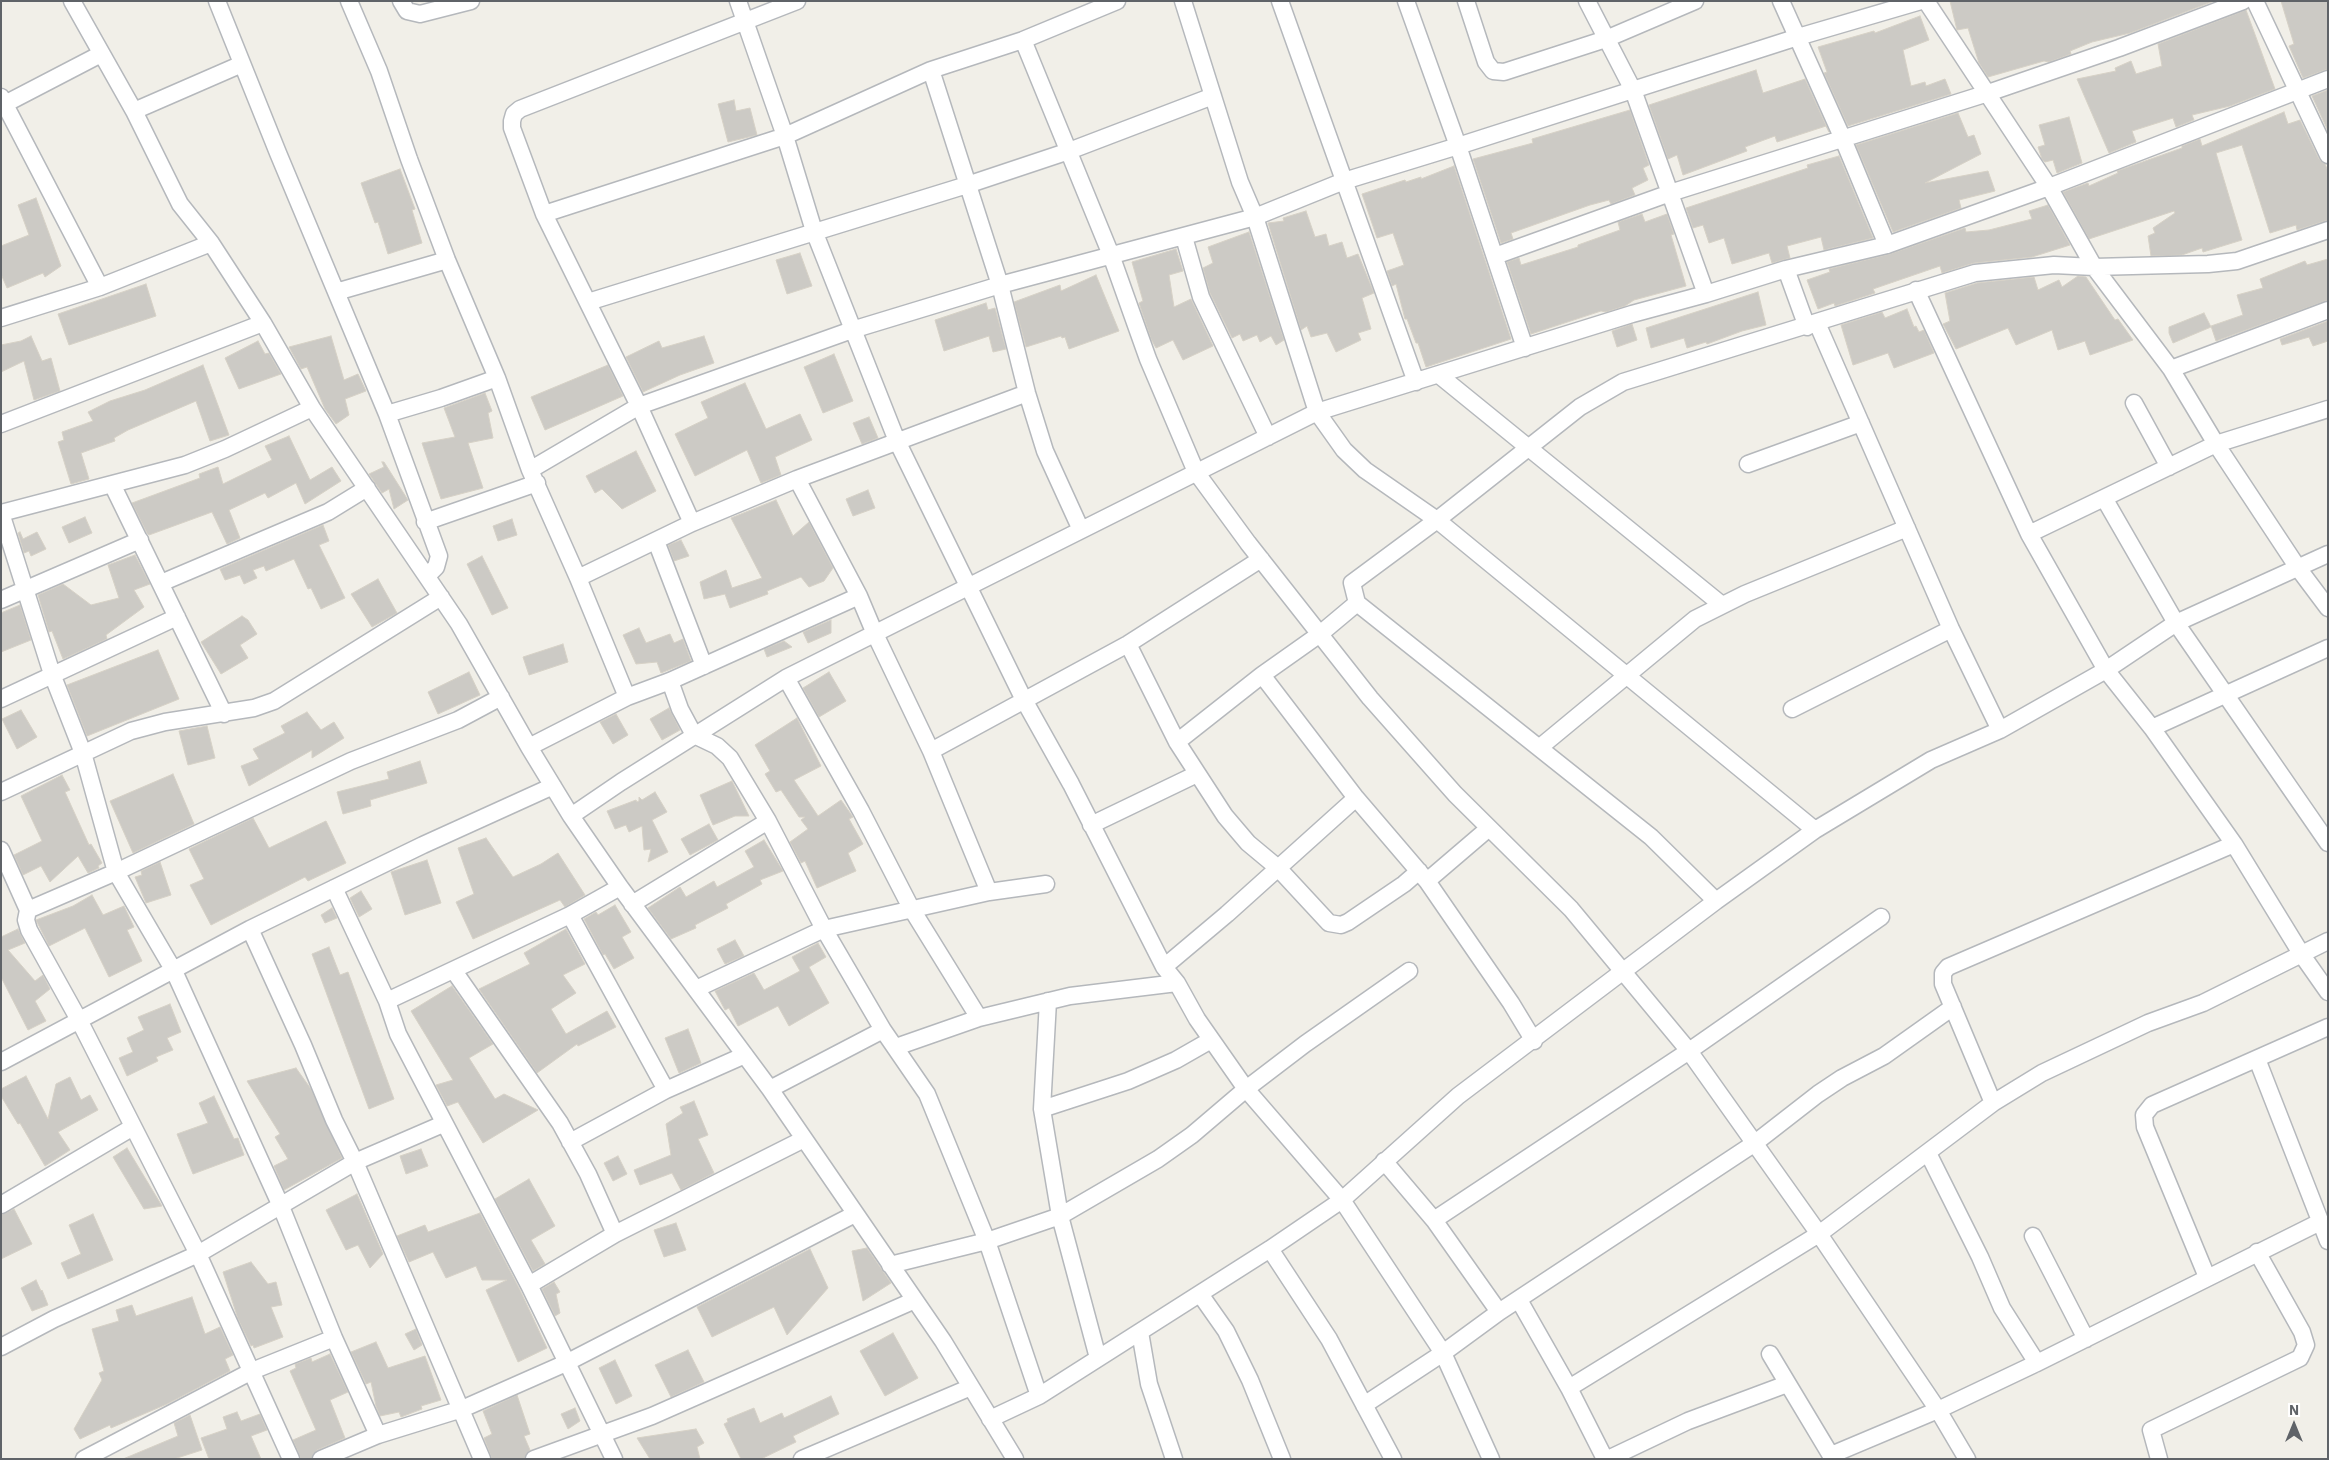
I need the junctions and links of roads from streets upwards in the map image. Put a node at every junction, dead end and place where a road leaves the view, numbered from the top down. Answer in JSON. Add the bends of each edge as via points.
{"nodes":[{"id":1,"x":72,"y":1,"type":"edge"},
{"id":2,"x":217,"y":1,"type":"edge"},
{"id":3,"x":348,"y":1,"type":"edge"},
{"id":4,"x":402,"y":1,"type":"edge"},
{"id":5,"x":471,"y":1,"type":"edge"},
{"id":6,"x":738,"y":1,"type":"edge"},
{"id":7,"x":797,"y":1,"type":"edge"},
{"id":8,"x":1117,"y":1,"type":"edge"},
{"id":9,"x":1183,"y":1,"type":"edge"},
{"id":10,"x":1280,"y":1,"type":"edge"},
{"id":11,"x":1406,"y":1,"type":"edge"},
{"id":12,"x":1466,"y":1,"type":"edge"},
{"id":13,"x":1587,"y":1,"type":"edge"},
{"id":14,"x":1695,"y":1,"type":"edge"},
{"id":15,"x":1781,"y":1,"type":"edge"},
{"id":16,"x":1921,"y":1,"type":"edge"},
{"id":17,"x":1926,"y":1,"type":"edge"},
{"id":18,"x":2242,"y":1,"type":"edge"},
{"id":19,"x":2255,"y":1,"type":"edge"},
{"id":20,"x":744,"y":24,"type":"junction"},
{"id":21,"x":1798,"y":37,"type":"junction"},
{"id":22,"x":1606,"y":39,"type":"junction"},
{"id":23,"x":1023,"y":40,"type":"junction"},
{"id":24,"x":102,"y":54,"type":"junction"},
{"id":25,"x":242,"y":64,"type":"junction"},
{"id":26,"x":931,"y":70,"type":"junction"},
{"id":27,"x":2328,"y":79,"type":"edge"},
{"id":28,"x":1633,"y":90,"type":"junction"},
{"id":29,"x":2297,"y":92,"type":"junction"},
{"id":30,"x":1988,"y":93,"type":"junction"},
{"id":31,"x":1213,"y":96,"type":"junction"},
{"id":32,"x":2,"y":102,"type":"edge"},
{"id":33,"x":134,"y":111,"type":"junction"},
{"id":34,"x":785,"y":136,"type":"junction"},
{"id":35,"x":1843,"y":139,"type":"junction"},
{"id":36,"x":1458,"y":146,"type":"junction"},
{"id":37,"x":1069,"y":151,"type":"junction"},
{"id":38,"x":2328,"y":155,"type":"edge"},
{"id":39,"x":1344,"y":181,"type":"junction"},
{"id":40,"x":967,"y":185,"type":"junction"},
{"id":41,"x":2049,"y":187,"type":"junction"},
{"id":42,"x":1670,"y":192,"type":"junction"},
{"id":43,"x":544,"y":214,"type":"junction"},
{"id":44,"x":1255,"y":217,"type":"junction"},
{"id":45,"x":2328,"y":230,"type":"edge"},
{"id":46,"x":814,"y":231,"type":"junction"},
{"id":47,"x":1184,"y":237,"type":"junction"},
{"id":48,"x":211,"y":242,"type":"junction"},
{"id":49,"x":1887,"y":245,"type":"junction"},
{"id":50,"x":1110,"y":255,"type":"junction"},
{"id":51,"x":1495,"y":256,"type":"junction"},
{"id":52,"x":447,"y":260,"type":"junction"},
{"id":53,"x":2094,"y":267,"type":"junction"},
{"id":54,"x":1786,"y":269,"type":"junction"},
{"id":55,"x":1000,"y":285,"type":"junction"},
{"id":56,"x":100,"y":287,"type":"junction"},
{"id":57,"x":1916,"y":290,"type":"junction"},
{"id":58,"x":336,"y":292,"type":"junction"},
{"id":59,"x":1706,"y":294,"type":"junction"},
{"id":60,"x":588,"y":302,"type":"junction"},
{"id":61,"x":2328,"y":310,"type":"edge"},
{"id":62,"x":1,"y":318,"type":"edge"},
{"id":63,"x":263,"y":323,"type":"junction"},
{"id":64,"x":1812,"y":325,"type":"junction"},
{"id":65,"x":852,"y":330,"type":"junction"},
{"id":66,"x":1525,"y":348,"type":"junction"},
{"id":67,"x":2171,"y":369,"type":"junction"},
{"id":68,"x":1439,"y":375,"type":"junction"},
{"id":69,"x":497,"y":378,"type":"junction"},
{"id":70,"x":1416,"y":382,"type":"junction"},
{"id":71,"x":1026,"y":393,"type":"junction"},
{"id":72,"x":2134,"y":404,"type":"dead end"},
{"id":73,"x":639,"y":406,"type":"junction"},
{"id":74,"x":312,"y":408,"type":"junction"},
{"id":75,"x":2328,"y":409,"type":"edge"},
{"id":76,"x":1317,"y":412,"type":"junction"},
{"id":77,"x":387,"y":414,"type":"junction"},
{"id":78,"x":1861,"y":423,"type":"junction"},
{"id":79,"x":1,"y":424,"type":"edge"},
{"id":80,"x":1268,"y":437,"type":"junction"},
{"id":81,"x":897,"y":441,"type":"junction"},
{"id":82,"x":2216,"y":444,"type":"junction"},
{"id":83,"x":1527,"y":448,"type":"junction"},
{"id":84,"x":1748,"y":464,"type":"dead end"},
{"id":85,"x":2169,"y":467,"type":"junction"},
{"id":86,"x":1196,"y":472,"type":"junction"},
{"id":87,"x":533,"y":476,"type":"junction"},
{"id":88,"x":797,"y":479,"type":"junction"},
{"id":89,"x":112,"y":484,"type":"junction"},
{"id":90,"x":367,"y":488,"type":"junction"},
{"id":91,"x":2104,"y":498,"type":"junction"},
{"id":92,"x":1,"y":513,"type":"edge"},
{"id":93,"x":1437,"y":520,"type":"junction"},
{"id":94,"x":425,"y":522,"type":"junction"},
{"id":95,"x":692,"y":523,"type":"junction"},
{"id":96,"x":1907,"y":528,"type":"junction"},
{"id":97,"x":1082,"y":530,"type":"junction"},
{"id":98,"x":2029,"y":534,"type":"junction"},
{"id":99,"x":140,"y":540,"type":"junction"},
{"id":100,"x":656,"y":541,"type":"junction"},
{"id":101,"x":2328,"y":554,"type":"edge"},
{"id":102,"x":1261,"y":559,"type":"junction"},
{"id":103,"x":2298,"y":568,"type":"junction"},
{"id":104,"x":427,"y":576,"type":"junction"},
{"id":105,"x":578,"y":578,"type":"junction"},
{"id":106,"x":161,"y":583,"type":"junction"},
{"id":107,"x":969,"y":586,"type":"junction"},
{"id":108,"x":26,"y":591,"type":"junction"},
{"id":109,"x":441,"y":596,"type":"junction"},
{"id":110,"x":859,"y":596,"type":"junction"},
{"id":111,"x":1,"y":600,"type":"edge"},
{"id":112,"x":1358,"y":603,"type":"junction"},
{"id":113,"x":1722,"y":605,"type":"junction"},
{"id":114,"x":2328,"y":608,"type":"edge"},
{"id":115,"x":178,"y":617,"type":"junction"},
{"id":116,"x":2176,"y":623,"type":"junction"},
{"id":117,"x":1951,"y":629,"type":"junction"},
{"id":118,"x":875,"y":634,"type":"junction"},
{"id":119,"x":1320,"y":634,"type":"junction"},
{"id":120,"x":1128,"y":644,"type":"junction"},
{"id":121,"x":2328,"y":648,"type":"edge"},
{"id":122,"x":704,"y":666,"type":"junction"},
{"id":123,"x":2106,"y":670,"type":"junction"},
{"id":124,"x":52,"y":674,"type":"junction"},
{"id":125,"x":1262,"y":675,"type":"junction"},
{"id":126,"x":1626,"y":675,"type":"junction"},
{"id":127,"x":786,"y":678,"type":"junction"},
{"id":128,"x":670,"y":681,"type":"junction"},
{"id":129,"x":2225,"y":694,"type":"junction"},
{"id":130,"x":627,"y":697,"type":"junction"},
{"id":131,"x":501,"y":698,"type":"junction"},
{"id":132,"x":1,"y":699,"type":"edge"},
{"id":133,"x":1024,"y":700,"type":"junction"},
{"id":134,"x":1792,"y":709,"type":"dead end"},
{"id":135,"x":224,"y":714,"type":"junction"},
{"id":136,"x":2152,"y":728,"type":"junction"},
{"id":137,"x":2000,"y":730,"type":"junction"},
{"id":138,"x":694,"y":735,"type":"junction"},
{"id":139,"x":1177,"y":742,"type":"junction"},
{"id":140,"x":529,"y":748,"type":"junction"},
{"id":141,"x":1539,"y":748,"type":"junction"},
{"id":142,"x":931,"y":751,"type":"junction"},
{"id":143,"x":83,"y":753,"type":"junction"},
{"id":144,"x":1197,"y":774,"type":"junction"},
{"id":145,"x":553,"y":786,"type":"junction"},
{"id":146,"x":1,"y":792,"type":"edge"},
{"id":147,"x":1356,"y":798,"type":"junction"},
{"id":148,"x":571,"y":816,"type":"junction"},
{"id":149,"x":768,"y":821,"type":"junction"},
{"id":150,"x":1091,"y":825,"type":"junction"},
{"id":151,"x":1489,"y":828,"type":"junction"},
{"id":152,"x":1815,"y":830,"type":"junction"},
{"id":153,"x":2328,"y":843,"type":"edge"},
{"id":154,"x":2234,"y":844,"type":"junction"},
{"id":155,"x":1,"y":850,"type":"edge"},
{"id":156,"x":1278,"y":868,"type":"junction"},
{"id":157,"x":116,"y":872,"type":"junction"},
{"id":158,"x":1423,"y":876,"type":"junction"},
{"id":159,"x":1046,"y":884,"type":"dead end"},
{"id":160,"x":620,"y":887,"type":"junction"},
{"id":161,"x":334,"y":888,"type":"junction"},
{"id":162,"x":989,"y":892,"type":"junction"},
{"id":163,"x":1716,"y":901,"type":"junction"},
{"id":164,"x":632,"y":904,"type":"junction"},
{"id":165,"x":911,"y":908,"type":"junction"},
{"id":166,"x":28,"y":910,"type":"junction"},
{"id":167,"x":570,"y":915,"type":"junction"},
{"id":168,"x":1881,"y":916,"type":"dead end"},
{"id":169,"x":250,"y":929,"type":"junction"},
{"id":170,"x":824,"y":929,"type":"junction"},
{"id":171,"x":2328,"y":941,"type":"edge"},
{"id":172,"x":2302,"y":955,"type":"junction"},
{"id":173,"x":1164,"y":968,"type":"junction"},
{"id":174,"x":174,"y":971,"type":"junction"},
{"id":175,"x":454,"y":971,"type":"junction"},
{"id":176,"x":1409,"y":971,"type":"dead end"},
{"id":177,"x":1624,"y":971,"type":"junction"},
{"id":178,"x":1177,"y":983,"type":"junction"},
{"id":179,"x":696,"y":989,"type":"junction"},
{"id":180,"x":2328,"y":992,"type":"edge"},
{"id":181,"x":387,"y":1001,"type":"junction"},
{"id":182,"x":1048,"y":1001,"type":"junction"},
{"id":183,"x":1953,"y":1007,"type":"junction"},
{"id":184,"x":979,"y":1018,"type":"junction"},
{"id":185,"x":79,"y":1020,"type":"junction"},
{"id":186,"x":2328,"y":1027,"type":"edge"},
{"id":187,"x":883,"y":1030,"type":"junction"},
{"id":188,"x":1212,"y":1040,"type":"junction"},
{"id":189,"x":1534,"y":1041,"type":"junction"},
{"id":190,"x":896,"y":1047,"type":"junction"},
{"id":191,"x":1689,"y":1050,"type":"junction"},
{"id":192,"x":746,"y":1055,"type":"junction"},
{"id":193,"x":2257,"y":1059,"type":"junction"},
{"id":194,"x":1,"y":1062,"type":"edge"},
{"id":195,"x":770,"y":1089,"type":"junction"},
{"id":196,"x":666,"y":1090,"type":"junction"},
{"id":197,"x":1246,"y":1090,"type":"junction"},
{"id":198,"x":1993,"y":1104,"type":"junction"},
{"id":199,"x":1042,"y":1109,"type":"junction"},
{"id":200,"x":443,"y":1124,"type":"junction"},
{"id":201,"x":133,"y":1127,"type":"junction"},
{"id":202,"x":804,"y":1139,"type":"junction"},
{"id":203,"x":570,"y":1142,"type":"junction"},
{"id":204,"x":1755,"y":1143,"type":"junction"},
{"id":205,"x":1928,"y":1153,"type":"junction"},
{"id":206,"x":1384,"y":1161,"type":"junction"},
{"id":207,"x":355,"y":1162,"type":"junction"},
{"id":208,"x":1342,"y":1200,"type":"junction"},
{"id":209,"x":1,"y":1204,"type":"edge"},
{"id":210,"x":280,"y":1204,"type":"junction"},
{"id":211,"x":855,"y":1214,"type":"junction"},
{"id":212,"x":1060,"y":1216,"type":"junction"},
{"id":213,"x":1434,"y":1220,"type":"junction"},
{"id":214,"x":2320,"y":1222,"type":"junction"},
{"id":215,"x":615,"y":1234,"type":"junction"},
{"id":216,"x":1819,"y":1234,"type":"junction"},
{"id":217,"x":2033,"y":1236,"type":"dead end"},
{"id":218,"x":987,"y":1241,"type":"junction"},
{"id":219,"x":2328,"y":1241,"type":"edge"},
{"id":220,"x":1270,"y":1249,"type":"junction"},
{"id":221,"x":2257,"y":1252,"type":"junction"},
{"id":222,"x":198,"y":1254,"type":"junction"},
{"id":223,"x":890,"y":1265,"type":"junction"},
{"id":224,"x":2207,"y":1277,"type":"junction"},
{"id":225,"x":528,"y":1284,"type":"junction"},
{"id":226,"x":1200,"y":1294,"type":"junction"},
{"id":227,"x":915,"y":1300,"type":"junction"},
{"id":228,"x":1519,"y":1300,"type":"junction"},
{"id":229,"x":1499,"y":1312,"type":"junction"},
{"id":230,"x":1140,"y":1332,"type":"junction"},
{"id":231,"x":334,"y":1338,"type":"junction"},
{"id":232,"x":2086,"y":1339,"type":"junction"},
{"id":233,"x":1,"y":1347,"type":"edge"},
{"id":234,"x":1443,"y":1353,"type":"junction"},
{"id":235,"x":1770,"y":1354,"type":"dead end"},
{"id":236,"x":1098,"y":1358,"type":"junction"},
{"id":237,"x":566,"y":1363,"type":"junction"},
{"id":238,"x":2037,"y":1363,"type":"junction"},
{"id":239,"x":252,"y":1372,"type":"junction"},
{"id":240,"x":1787,"y":1384,"type":"junction"},
{"id":241,"x":971,"y":1387,"type":"junction"},
{"id":242,"x":1569,"y":1388,"type":"junction"},
{"id":243,"x":1039,"y":1396,"type":"junction"},
{"id":244,"x":1364,"y":1405,"type":"junction"},
{"id":245,"x":462,"y":1409,"type":"junction"},
{"id":246,"x":1938,"y":1410,"type":"junction"},
{"id":247,"x":990,"y":1418,"type":"junction"},
{"id":248,"x":602,"y":1434,"type":"junction"},
{"id":249,"x":378,"y":1435,"type":"junction"},
{"id":250,"x":1832,"y":1457,"type":"edge"},
{"id":251,"x":84,"y":1459,"type":"edge"},
{"id":252,"x":291,"y":1459,"type":"edge"},
{"id":253,"x":321,"y":1459,"type":"edge"},
{"id":254,"x":482,"y":1459,"type":"edge"},
{"id":255,"x":534,"y":1459,"type":"edge"},
{"id":256,"x":614,"y":1459,"type":"edge"},
{"id":257,"x":802,"y":1459,"type":"edge"},
{"id":258,"x":1015,"y":1459,"type":"edge"},
{"id":259,"x":1174,"y":1459,"type":"edge"},
{"id":260,"x":1282,"y":1459,"type":"edge"},
{"id":261,"x":1393,"y":1459,"type":"edge"},
{"id":262,"x":1491,"y":1459,"type":"edge"},
{"id":263,"x":1607,"y":1459,"type":"edge"},
{"id":264,"x":1967,"y":1459,"type":"edge"},
{"id":265,"x":2159,"y":1459,"type":"edge"}],
"edges":[{"from":1,"to":24,"type":"street"},
{"from":2,"to":25,"type":"street"},
{"from":3,"to":52,"type":"street","via":[[379,71]]},
{"from":4,"to":5,"type":"street","via":[[407,11],[420,14]]},
{"from":6,"to":20,"type":"street"},
{"from":7,"to":20,"type":"street"},
{"from":8,"to":23,"type":"street"},
{"from":9,"to":31,"type":"street"},
{"from":10,"to":39,"type":"street"},
{"from":11,"to":36,"type":"street"},
{"from":12,"to":22,"type":"street","via":[[1486,62],[1493,71],[1504,72]]},
{"from":13,"to":22,"type":"street"},
{"from":14,"to":22,"type":"street"},
{"from":15,"to":21,"type":"street"},
{"from":16,"to":21,"type":"street"},
{"from":17,"to":30,"type":"street"},
{"from":18,"to":30,"type":"street"},
{"from":19,"to":29,"type":"street"},
{"from":20,"to":34,"type":"street"},
{"from":20,"to":43,"type":"street","via":[[514,114],[512,128]]},
{"from":21,"to":28,"type":"street"},
{"from":21,"to":35,"type":"street"},
{"from":22,"to":28,"type":"street"},
{"from":23,"to":26,"type":"street"},
{"from":23,"to":37,"type":"street"},
{"from":24,"to":32,"type":"street"},
{"from":24,"to":33,"type":"street"},
{"from":25,"to":33,"type":"street"},
{"from":25,"to":58,"type":"street"},
{"from":26,"to":34,"type":"street"},
{"from":26,"to":40,"type":"street"},
{"from":27,"to":29,"type":"street"},
{"from":28,"to":36,"type":"street"},
{"from":28,"to":42,"type":"street"},
{"from":29,"to":38,"type":"street"},
{"from":29,"to":41,"type":"street"},
{"from":30,"to":35,"type":"street"},
{"from":30,"to":41,"type":"street"},
{"from":31,"to":37,"type":"street"},
{"from":31,"to":44,"type":"street","via":[[1240,182]]},
{"from":32,"to":56,"type":"street"},
{"from":33,"to":48,"type":"street","via":[[180,204]]},
{"from":34,"to":43,"type":"street"},
{"from":34,"to":46,"type":"street"},
{"from":35,"to":42,"type":"street"},
{"from":35,"to":49,"type":"street"},
{"from":36,"to":39,"type":"street"},
{"from":36,"to":51,"type":"street"},
{"from":37,"to":40,"type":"street"},
{"from":37,"to":50,"type":"street"},
{"from":39,"to":44,"type":"street"},
{"from":39,"to":70,"type":"street"},
{"from":40,"to":46,"type":"street"},
{"from":40,"to":55,"type":"street"},
{"from":41,"to":49,"type":"street"},
{"from":41,"to":53,"type":"street"},
{"from":42,"to":51,"type":"street"},
{"from":42,"to":59,"type":"street"},
{"from":43,"to":60,"type":"street"},
{"from":44,"to":47,"type":"street"},
{"from":44,"to":76,"type":"street"},
{"from":45,"to":53,"type":"street","via":[[2237,261]]},
{"from":46,"to":60,"type":"street"},
{"from":46,"to":65,"type":"street"},
{"from":47,"to":50,"type":"street"},
{"from":47,"to":80,"type":"street","via":[[1201,297]]},
{"from":48,"to":56,"type":"street"},
{"from":48,"to":63,"type":"street"},
{"from":49,"to":54,"type":"street"},
{"from":50,"to":55,"type":"street"},
{"from":50,"to":86,"type":"street","via":[[1148,359]]},
{"from":51,"to":66,"type":"street"},
{"from":52,"to":58,"type":"street"},
{"from":52,"to":69,"type":"street"},
{"from":53,"to":57,"type":"street","via":[[2054,265],[1975,273]]},
{"from":53,"to":67,"type":"street"},
{"from":54,"to":59,"type":"street"},
{"from":54,"to":64,"type":"street"},
{"from":55,"to":65,"type":"street"},
{"from":55,"to":71,"type":"street"},
{"from":56,"to":62,"type":"street"},
{"from":57,"to":64,"type":"street"},
{"from":57,"to":98,"type":"street"},
{"from":58,"to":77,"type":"street"},
{"from":59,"to":66,"type":"street"},
{"from":60,"to":73,"type":"street"},
{"from":61,"to":67,"type":"street"},
{"from":63,"to":74,"type":"street"},
{"from":63,"to":79,"type":"street"},
{"from":64,"to":78,"type":"street"},
{"from":64,"to":83,"type":"street","via":[[1623,382],[1580,407]]},
{"from":65,"to":73,"type":"street"},
{"from":65,"to":81,"type":"street"},
{"from":66,"to":68,"type":"street"},
{"from":67,"to":82,"type":"street"},
{"from":68,"to":70,"type":"street"},
{"from":68,"to":83,"type":"street"},
{"from":69,"to":77,"type":"street"},
{"from":69,"to":87,"type":"street"},
{"from":70,"to":76,"type":"street"},
{"from":71,"to":81,"type":"street"},
{"from":71,"to":97,"type":"street","via":[[1045,450]]},
{"from":72,"to":85,"type":"street"},
{"from":73,"to":87,"type":"street"},
{"from":73,"to":95,"type":"street"},
{"from":74,"to":89,"type":"street","via":[[184,465]]},
{"from":74,"to":90,"type":"street"},
{"from":75,"to":82,"type":"street"},
{"from":76,"to":80,"type":"street"},
{"from":76,"to":93,"type":"street","via":[[1344,450],[1366,470]]},
{"from":77,"to":94,"type":"street"},
{"from":78,"to":84,"type":"street"},
{"from":78,"to":96,"type":"street"},
{"from":80,"to":86,"type":"street"},
{"from":81,"to":88,"type":"street"},
{"from":81,"to":107,"type":"street"},
{"from":82,"to":85,"type":"street"},
{"from":82,"to":103,"type":"street"},
{"from":83,"to":93,"type":"street"},
{"from":83,"to":113,"type":"street"},
{"from":85,"to":91,"type":"street"},
{"from":86,"to":97,"type":"street"},
{"from":86,"to":102,"type":"street"},
{"from":87,"to":94,"type":"street"},
{"from":87,"to":105,"type":"street"},
{"from":88,"to":95,"type":"street"},
{"from":88,"to":110,"type":"street"},
{"from":89,"to":92,"type":"street"},
{"from":89,"to":99,"type":"street"},
{"from":90,"to":104,"type":"street"},
{"from":90,"to":106,"type":"street","via":[[328,512]]},
{"from":91,"to":98,"type":"street"},
{"from":91,"to":116,"type":"street"},
{"from":92,"to":108,"type":"street"},
{"from":93,"to":112,"type":"street","via":[[1352,583]]},
{"from":93,"to":126,"type":"street"},
{"from":94,"to":104,"type":"street","via":[[439,556],[436,567]]},
{"from":95,"to":100,"type":"street"},
{"from":96,"to":113,"type":"street"},
{"from":96,"to":117,"type":"street"},
{"from":97,"to":107,"type":"street"},
{"from":98,"to":123,"type":"street"},
{"from":99,"to":106,"type":"street"},
{"from":99,"to":108,"type":"street"},
{"from":100,"to":105,"type":"street"},
{"from":100,"to":122,"type":"street"},
{"from":101,"to":103,"type":"street"},
{"from":102,"to":119,"type":"street"},
{"from":102,"to":120,"type":"street"},
{"from":103,"to":114,"type":"street"},
{"from":103,"to":116,"type":"street"},
{"from":104,"to":109,"type":"street"},
{"from":105,"to":130,"type":"street"},
{"from":106,"to":115,"type":"street"},
{"from":107,"to":118,"type":"street"},
{"from":107,"to":133,"type":"street"},
{"from":108,"to":111,"type":"street"},
{"from":108,"to":124,"type":"street"},
{"from":109,"to":131,"type":"street"},
{"from":109,"to":135,"type":"street","via":[[274,701]]},
{"from":110,"to":118,"type":"street"},
{"from":110,"to":122,"type":"street"},
{"from":112,"to":119,"type":"street"},
{"from":112,"to":141,"type":"street"},
{"from":113,"to":126,"type":"street","via":[[1695,619]]},
{"from":115,"to":124,"type":"street"},
{"from":115,"to":135,"type":"street"},
{"from":116,"to":123,"type":"street"},
{"from":116,"to":129,"type":"street"},
{"from":117,"to":134,"type":"street"},
{"from":117,"to":137,"type":"street"},
{"from":118,"to":127,"type":"street"},
{"from":118,"to":142,"type":"street"},
{"from":119,"to":125,"type":"street"},
{"from":119,"to":151,"type":"street","via":[[1370,698]]},
{"from":120,"to":133,"type":"street"},
{"from":120,"to":139,"type":"street"},
{"from":121,"to":129,"type":"street"},
{"from":122,"to":128,"type":"street"},
{"from":123,"to":136,"type":"street"},
{"from":123,"to":137,"type":"street"},
{"from":124,"to":132,"type":"street"},
{"from":124,"to":143,"type":"street"},
{"from":125,"to":139,"type":"street"},
{"from":125,"to":147,"type":"street"},
{"from":126,"to":141,"type":"street"},
{"from":126,"to":152,"type":"street"},
{"from":127,"to":138,"type":"street"},
{"from":127,"to":165,"type":"street"},
{"from":128,"to":130,"type":"street"},
{"from":128,"to":138,"type":"street"},
{"from":129,"to":136,"type":"street"},
{"from":129,"to":153,"type":"street"},
{"from":130,"to":140,"type":"street"},
{"from":131,"to":140,"type":"street"},
{"from":131,"to":157,"type":"street","via":[[458,720],[351,761]]},
{"from":133,"to":142,"type":"street"},
{"from":133,"to":150,"type":"street"},
{"from":135,"to":143,"type":"street","via":[[157,724],[132,731]]},
{"from":136,"to":154,"type":"street"},
{"from":137,"to":152,"type":"street","via":[[1930,760]]},
{"from":138,"to":148,"type":"street"},
{"from":138,"to":149,"type":"street","via":[[717,746],[730,758]]},
{"from":139,"to":144,"type":"street"},
{"from":140,"to":145,"type":"street"},
{"from":141,"to":163,"type":"street","via":[[1651,837]]},
{"from":142,"to":162,"type":"street"},
{"from":143,"to":146,"type":"street"},
{"from":143,"to":157,"type":"street"},
{"from":144,"to":150,"type":"street"},
{"from":144,"to":156,"type":"street","via":[[1225,816]]},
{"from":145,"to":148,"type":"street"},
{"from":145,"to":161,"type":"street"},
{"from":147,"to":156,"type":"street"},
{"from":147,"to":158,"type":"street"},
{"from":148,"to":160,"type":"street"},
{"from":149,"to":164,"type":"street"},
{"from":149,"to":170,"type":"street"},
{"from":150,"to":173,"type":"street"},
{"from":151,"to":158,"type":"street"},
{"from":151,"to":177,"type":"street","via":[[1572,909]]},
{"from":152,"to":163,"type":"street"},
{"from":154,"to":172,"type":"street"},
{"from":154,"to":183,"type":"street","via":[[1948,967],[1943,973],[1943,984]]},
{"from":155,"to":166,"type":"street"},
{"from":156,"to":158,"type":"street","via":[[1324,920],[1333,925],[1348,922],[1404,884]]},
{"from":156,"to":173,"type":"street"},
{"from":157,"to":166,"type":"street"},
{"from":157,"to":174,"type":"street"},
{"from":158,"to":189,"type":"street","via":[[1512,1003]]},
{"from":159,"to":162,"type":"street"},
{"from":160,"to":164,"type":"street"},
{"from":160,"to":167,"type":"street"},
{"from":161,"to":169,"type":"street"},
{"from":161,"to":181,"type":"street"},
{"from":162,"to":165,"type":"street"},
{"from":163,"to":177,"type":"street"},
{"from":164,"to":179,"type":"street"},
{"from":165,"to":170,"type":"street"},
{"from":165,"to":184,"type":"street"},
{"from":166,"to":185,"type":"street","via":[[29,930]]},
{"from":167,"to":175,"type":"street"},
{"from":167,"to":196,"type":"street"},
{"from":168,"to":191,"type":"street"},
{"from":169,"to":174,"type":"street"},
{"from":169,"to":207,"type":"street"},
{"from":170,"to":179,"type":"street"},
{"from":170,"to":187,"type":"street"},
{"from":171,"to":172,"type":"street"},
{"from":172,"to":180,"type":"street"},
{"from":172,"to":198,"type":"street","via":[[2042,1073]]},
{"from":173,"to":178,"type":"street"},
{"from":174,"to":185,"type":"street"},
{"from":174,"to":210,"type":"street"},
{"from":175,"to":181,"type":"street"},
{"from":175,"to":203,"type":"street"},
{"from":176,"to":197,"type":"street"},
{"from":177,"to":189,"type":"street"},
{"from":177,"to":191,"type":"street"},
{"from":178,"to":182,"type":"street"},
{"from":178,"to":188,"type":"street"},
{"from":179,"to":192,"type":"street"},
{"from":181,"to":200,"type":"street","via":[[398,1034]]},
{"from":182,"to":184,"type":"street"},
{"from":182,"to":199,"type":"street"},
{"from":183,"to":198,"type":"street"},
{"from":183,"to":204,"type":"street","via":[[1884,1056],[1818,1094]]},
{"from":184,"to":190,"type":"street"},
{"from":185,"to":194,"type":"street"},
{"from":185,"to":201,"type":"street"},
{"from":186,"to":193,"type":"street"},
{"from":187,"to":190,"type":"street"},
{"from":187,"to":195,"type":"street"},
{"from":188,"to":197,"type":"street"},
{"from":188,"to":199,"type":"street","via":[[1128,1081]]},
{"from":189,"to":206,"type":"street","via":[[1458,1096]]},
{"from":190,"to":218,"type":"street","via":[[927,1094]]},
{"from":191,"to":204,"type":"street"},
{"from":191,"to":213,"type":"street"},
{"from":192,"to":195,"type":"street"},
{"from":192,"to":196,"type":"street"},
{"from":193,"to":214,"type":"street"},
{"from":193,"to":224,"type":"street","via":[[2152,1105],[2144,1115],[2144,1127]]},
{"from":195,"to":202,"type":"street"},
{"from":196,"to":203,"type":"street"},
{"from":197,"to":208,"type":"street"},
{"from":197,"to":212,"type":"street","via":[[1158,1159]]},
{"from":198,"to":205,"type":"street"},
{"from":199,"to":212,"type":"street"},
{"from":200,"to":207,"type":"street"},
{"from":200,"to":225,"type":"street"},
{"from":201,"to":209,"type":"street"},
{"from":201,"to":222,"type":"street"},
{"from":202,"to":211,"type":"street"},
{"from":202,"to":215,"type":"street"},
{"from":203,"to":215,"type":"street"},
{"from":204,"to":216,"type":"street"},
{"from":204,"to":228,"type":"street"},
{"from":205,"to":216,"type":"street"},
{"from":205,"to":238,"type":"street","via":[[2002,1308]]},
{"from":206,"to":208,"type":"street"},
{"from":206,"to":213,"type":"street"},
{"from":207,"to":210,"type":"street"},
{"from":207,"to":245,"type":"street"},
{"from":208,"to":220,"type":"street"},
{"from":208,"to":234,"type":"street"},
{"from":210,"to":222,"type":"street"},
{"from":210,"to":231,"type":"street"},
{"from":211,"to":223,"type":"street"},
{"from":211,"to":237,"type":"street"},
{"from":212,"to":218,"type":"street"},
{"from":212,"to":236,"type":"street"},
{"from":213,"to":229,"type":"street"},
{"from":214,"to":219,"type":"street"},
{"from":214,"to":221,"type":"street"},
{"from":215,"to":225,"type":"street"},
{"from":216,"to":242,"type":"street"},
{"from":216,"to":246,"type":"street"},
{"from":217,"to":232,"type":"street"},
{"from":218,"to":223,"type":"street"},
{"from":218,"to":243,"type":"street"},
{"from":220,"to":226,"type":"street"},
{"from":220,"to":244,"type":"street","via":[[1329,1339]]},
{"from":221,"to":224,"type":"street"},
{"from":221,"to":265,"type":"street","via":[[2302,1332],[2306,1345],[2300,1358],[2151,1430]]},
{"from":222,"to":233,"type":"street","via":[[54,1319]]},
{"from":222,"to":239,"type":"street"},
{"from":223,"to":227,"type":"street"},
{"from":224,"to":232,"type":"street"},
{"from":225,"to":237,"type":"street"},
{"from":226,"to":230,"type":"street"},
{"from":226,"to":260,"type":"street","via":[[1226,1331]]},
{"from":227,"to":241,"type":"street"},
{"from":227,"to":248,"type":"street","via":[[652,1416]]},
{"from":228,"to":229,"type":"street"},
{"from":228,"to":242,"type":"street"},
{"from":229,"to":234,"type":"street"},
{"from":230,"to":236,"type":"street"},
{"from":230,"to":259,"type":"street","via":[[1149,1384]]},
{"from":231,"to":239,"type":"street"},
{"from":231,"to":249,"type":"street"},
{"from":232,"to":238,"type":"street"},
{"from":234,"to":244,"type":"street"},
{"from":234,"to":262,"type":"street"},
{"from":235,"to":240,"type":"street"},
{"from":236,"to":243,"type":"street"},
{"from":237,"to":245,"type":"street"},
{"from":237,"to":248,"type":"street"},
{"from":238,"to":246,"type":"street"},
{"from":239,"to":251,"type":"street"},
{"from":239,"to":252,"type":"street"},
{"from":240,"to":250,"type":"street"},
{"from":240,"to":263,"type":"street","via":[[1688,1421]]},
{"from":241,"to":247,"type":"street"},
{"from":241,"to":257,"type":"street"},
{"from":242,"to":263,"type":"street"},
{"from":243,"to":247,"type":"street"},
{"from":244,"to":261,"type":"street"},
{"from":245,"to":249,"type":"street"},
{"from":245,"to":254,"type":"street"},
{"from":246,"to":250,"type":"street"},
{"from":246,"to":264,"type":"street"},
{"from":247,"to":258,"type":"street"},
{"from":248,"to":255,"type":"street"},
{"from":248,"to":256,"type":"street"},
{"from":249,"to":253,"type":"street"}]}
